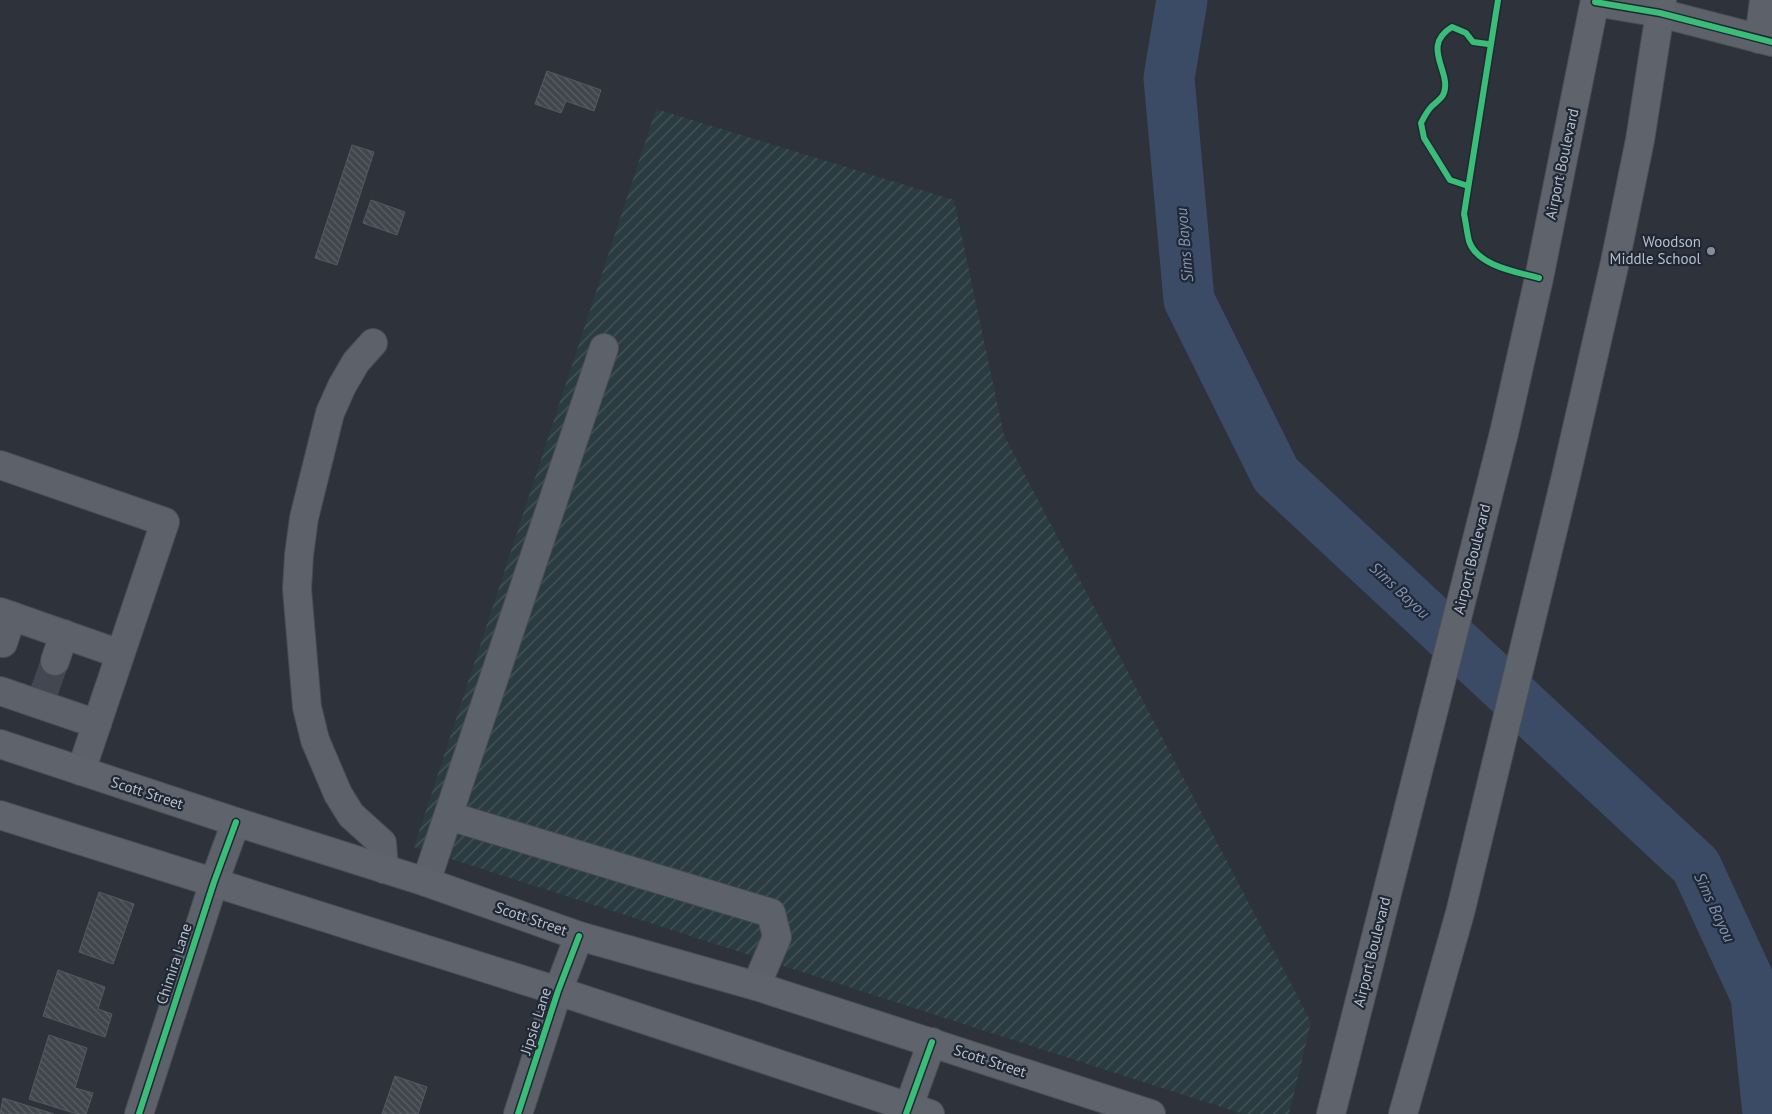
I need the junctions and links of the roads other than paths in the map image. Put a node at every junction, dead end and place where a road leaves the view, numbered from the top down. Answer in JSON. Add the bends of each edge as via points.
{"nodes":[{"id":1,"x":1764,"y":0,"type":"edge"},
{"id":2,"x":1595,"y":1,"type":"edge"},
{"id":3,"x":1661,"y":6,"type":"edge"},
{"id":4,"x":1766,"y":40,"type":"edge"},
{"id":5,"x":373,"y":343,"type":"dead end"},
{"id":6,"x":604,"y":348,"type":"dead end"},
{"id":7,"x":0,"y":464,"type":"edge"},
{"id":8,"x":6,"y":614,"type":"edge"},
{"id":9,"x":64,"y":634,"type":"junction"},
{"id":10,"x":3,"y":644,"type":"dead end"},
{"id":11,"x":120,"y":654,"type":"junction"},
{"id":12,"x":55,"y":661,"type":"tunnel mouth"},
{"id":13,"x":0,"y":691,"type":"edge"},
{"id":14,"x":97,"y":724,"type":"junction"},
{"id":15,"x":0,"y":744,"type":"edge"},
{"id":16,"x":81,"y":771,"type":"junction"},
{"id":17,"x":0,"y":815,"type":"edge"},
{"id":18,"x":448,"y":816,"type":"junction"},
{"id":19,"x":236,"y":822,"type":"junction"},
{"id":20,"x":384,"y":869,"type":"junction"},
{"id":21,"x":214,"y":882,"type":"junction"},
{"id":22,"x":426,"y":882,"type":"junction"},
{"id":23,"x":579,"y":936,"type":"junction"},
{"id":24,"x":756,"y":986,"type":"junction"},
{"id":25,"x":558,"y":991,"type":"junction"},
{"id":26,"x":932,"y":1042,"type":"junction"},
{"id":27,"x":915,"y":1112,"type":"edge"},
{"id":28,"x":139,"y":1114,"type":"edge"},
{"id":29,"x":518,"y":1114,"type":"edge"},
{"id":30,"x":1151,"y":1114,"type":"edge"},
{"id":31,"x":1331,"y":1114,"type":"edge"},
{"id":32,"x":1403,"y":1114,"type":"edge"}],
"edges":[{"from":1,"to":4,"type":"street"},
{"from":2,"to":3,"type":"street"},
{"from":2,"to":31,"type":"main road","name":"Airport Boulevard","via":[[1504,433]]},
{"from":3,"to":4,"type":"street"},
{"from":3,"to":32,"type":"main road","via":[[1640,140],[1616,262],[1460,913]]},
{"from":5,"to":20,"type":"street","via":[[356,362],[330,413],[304,518],[297,589],[307,706],[315,740],[338,794],[351,815],[382,843]]},
{"from":6,"to":18,"type":"street"},
{"from":7,"to":11,"type":"street","via":[[165,522]]},
{"from":8,"to":9,"type":"street"},
{"from":8,"to":10,"type":"street"},
{"from":9,"to":11,"type":"street"},
{"from":9,"to":12,"type":"street"},
{"from":11,"to":14,"type":"street"},
{"from":13,"to":14,"type":"street","via":[[42,698]]},
{"from":14,"to":16,"type":"street"},
{"from":15,"to":16,"type":"main road","name":"Scott Street"},
{"from":16,"to":19,"type":"main road","name":"Scott Street"},
{"from":17,"to":21,"type":"main road"},
{"from":18,"to":22,"type":"street"},
{"from":18,"to":24,"type":"street","via":[[771,913],[776,937]]},
{"from":19,"to":20,"type":"main road","name":"Scott Street"},
{"from":19,"to":21,"type":"street","name":"Chimira Lane"},
{"from":20,"to":22,"type":"main road","name":"Scott Street"},
{"from":21,"to":25,"type":"main road"},
{"from":21,"to":28,"type":"street","name":"Chimira Lane"},
{"from":22,"to":23,"type":"main road","name":"Scott Street"},
{"from":23,"to":24,"type":"main road","name":"Scott Street"},
{"from":23,"to":25,"type":"street","name":"Jipsie Lane"},
{"from":24,"to":26,"type":"main road","name":"Scott Street"},
{"from":25,"to":27,"type":"main road"},
{"from":25,"to":29,"type":"street","name":"Jipsie Lane"},
{"from":26,"to":27,"type":"street"},
{"from":26,"to":30,"type":"main road","name":"Scott Street"}]}
